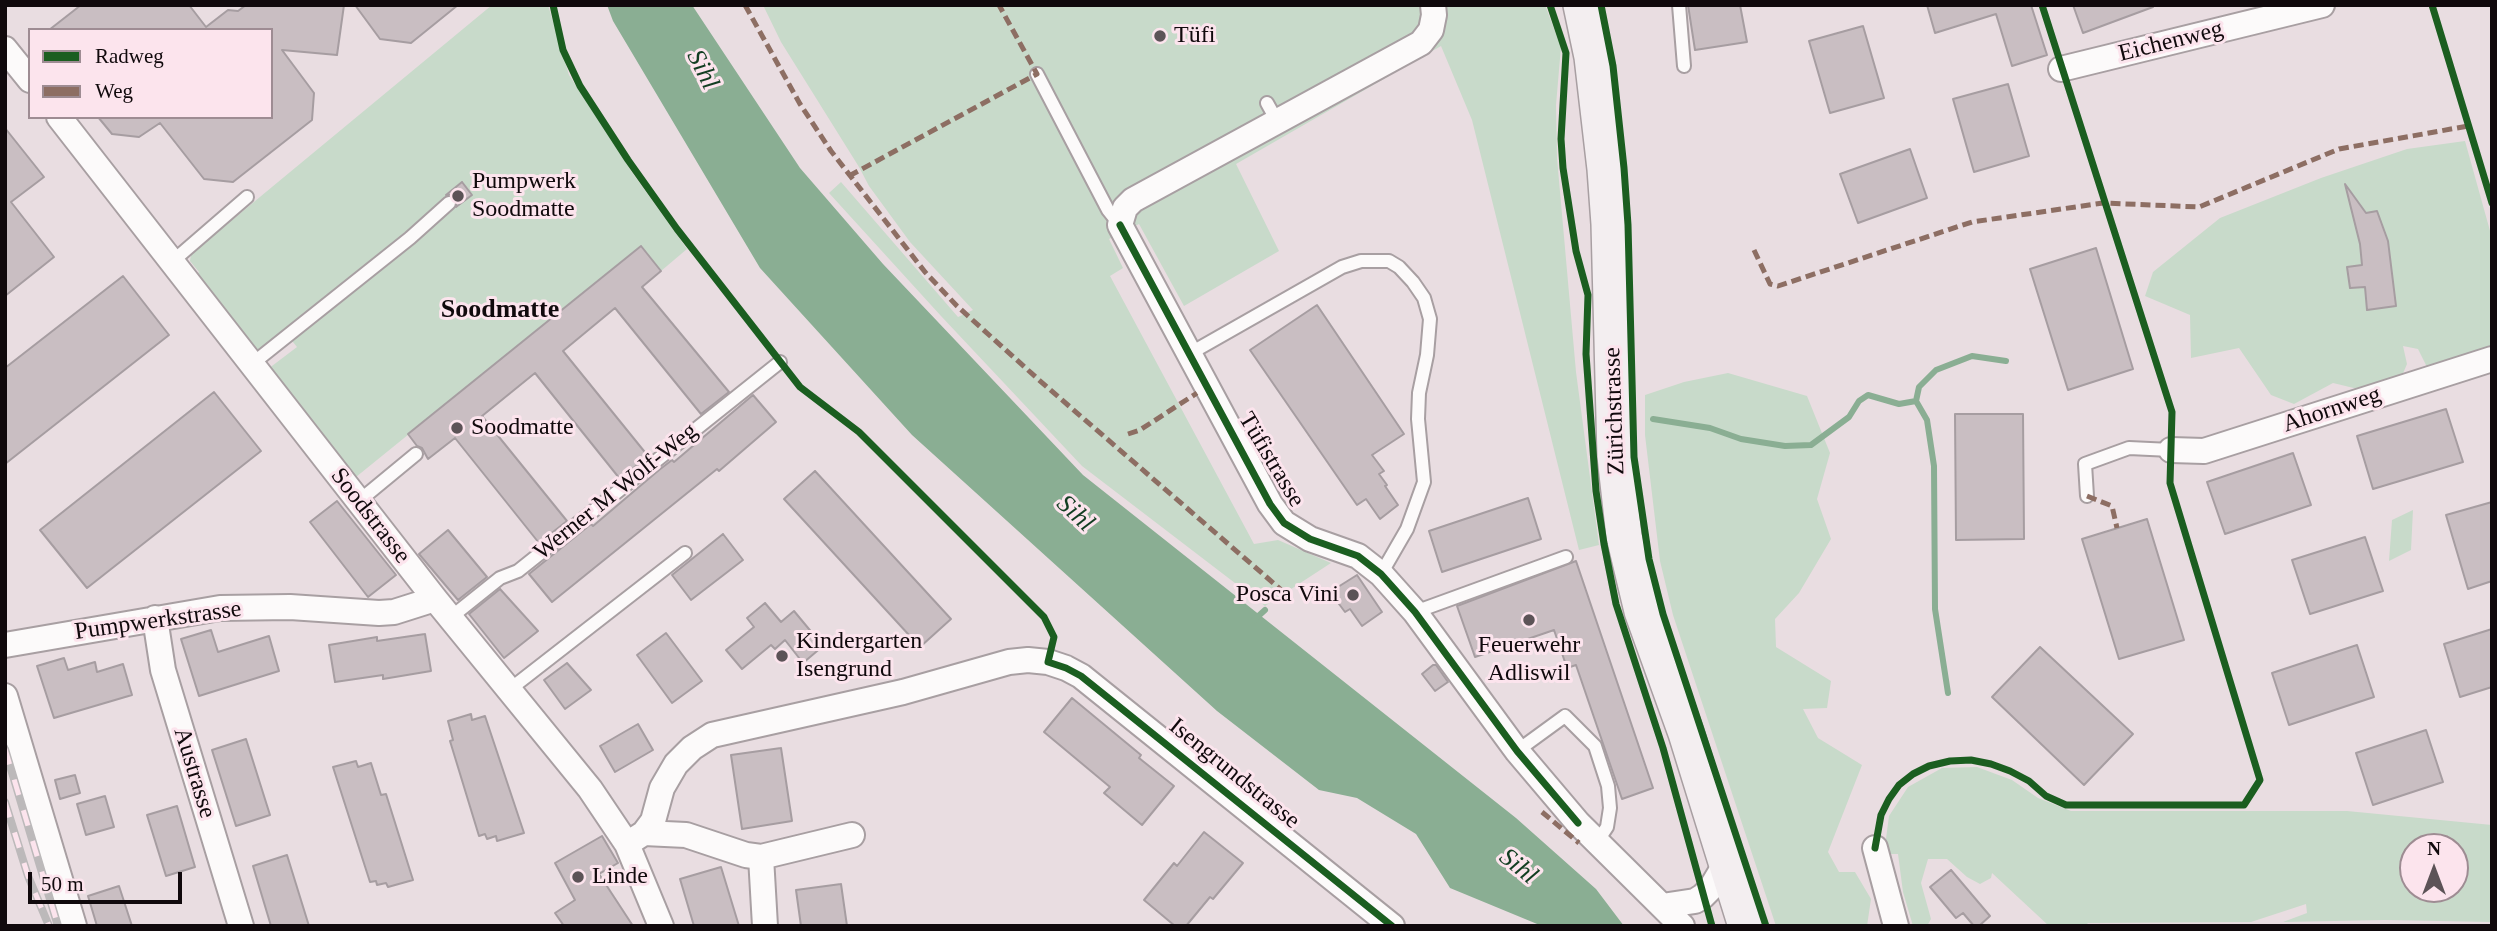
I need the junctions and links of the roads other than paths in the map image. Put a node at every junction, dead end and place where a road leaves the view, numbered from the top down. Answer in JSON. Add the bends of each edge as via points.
{"nodes":[{"id":1,"x":1433,"y":5,"type":"edge"},
{"id":2,"x":1581,"y":5,"type":"edge"},
{"id":3,"x":1679,"y":5,"type":"edge"},
{"id":4,"x":2322,"y":5,"type":"edge"},
{"id":5,"x":5,"y":49,"type":"edge"},
{"id":6,"x":1684,"y":66,"type":"dead end"},
{"id":7,"x":2062,"y":69,"type":"dead end"},
{"id":8,"x":1037,"y":74,"type":"dead end"},
{"id":9,"x":28,"y":78,"type":"edge"},
{"id":10,"x":61,"y":119,"type":"edge"},
{"id":11,"x":247,"y":197,"type":"dead end"},
{"id":12,"x":449,"y":203,"type":"dead end"},
{"id":13,"x":1120,"y":225,"type":"junction"},
{"id":14,"x":173,"y":261,"type":"junction"},
{"id":15,"x":1189,"y":354,"type":"junction"},
{"id":16,"x":2492,"y":359,"type":"edge"},
{"id":17,"x":780,"y":362,"type":"dead end"},
{"id":18,"x":252,"y":363,"type":"junction"},
{"id":19,"x":2171,"y":450,"type":"joint"},
{"id":20,"x":416,"y":454,"type":"dead end"},
{"id":21,"x":2087,"y":496,"type":"dead end"},
{"id":22,"x":359,"y":501,"type":"junction"},
{"id":23,"x":685,"y":553,"type":"dead end"},
{"id":24,"x":1566,"y":557,"type":"dead end"},
{"id":25,"x":1381,"y":574,"type":"junction"},
{"id":26,"x":443,"y":609,"type":"junction"},
{"id":27,"x":1415,"y":612,"type":"junction"},
{"id":28,"x":155,"y":618,"type":"junction"},
{"id":29,"x":5,"y":645,"type":"edge"},
{"id":30,"x":509,"y":690,"type":"junction"},
{"id":31,"x":5,"y":696,"type":"edge"},
{"id":32,"x":1517,"y":751,"type":"junction"},
{"id":33,"x":852,"y":835,"type":"dead end"},
{"id":34,"x":635,"y":838,"type":"junction"},
{"id":35,"x":1597,"y":842,"type":"junction"},
{"id":36,"x":1875,"y":848,"type":"dead end"},
{"id":37,"x":761,"y":857,"type":"junction"},
{"id":38,"x":1726,"y":863,"type":"junction"},
{"id":39,"x":1662,"y":906,"type":"junction"},
{"id":40,"x":74,"y":926,"type":"edge"},
{"id":41,"x":241,"y":926,"type":"edge"},
{"id":42,"x":661,"y":926,"type":"edge"},
{"id":43,"x":765,"y":926,"type":"edge"},
{"id":44,"x":1392,"y":926,"type":"edge"},
{"id":45,"x":1682,"y":926,"type":"edge"},
{"id":46,"x":1746,"y":926,"type":"edge"},
{"id":47,"x":1896,"y":926,"type":"edge"}],
"edges":[{"from":1,"to":13,"type":"street","via":[[1432,30],[1421,43],[1272,112],[1133,200]]},
{"from":2,"to":38,"type":"main road","name":"Zürichstrasse","via":[[1605,169],[1615,456],[1624,536],[1642,611]]},
{"from":3,"to":6,"type":"lane"},
{"from":4,"to":7,"type":"street","name":"Eichenweg"},
{"from":5,"to":9,"type":"street"},
{"from":8,"to":13,"type":"lane","via":[[1108,211]]},
{"from":10,"to":14,"type":"street","name":"Soodstrasse"},
{"from":11,"to":14,"type":"lane"},
{"from":12,"to":18,"type":"lane"},
{"from":13,"to":15,"type":"street","name":"Tüfistrasse"},
{"from":14,"to":18,"type":"street","name":"Soodstrasse"},
{"from":15,"to":25,"type":"street","name":"Tüfistrasse","via":[[1269,504],[1284,523],[1310,539],[1358,556]]},
{"from":15,"to":25,"type":"lane","via":[[1342,267],[1361,261],[1389,261],[1413,282],[1424,298],[1430,320],[1419,406],[1424,482],[1407,529]]},
{"from":16,"to":19,"type":"street","name":"Ahornweg","via":[[2204,451]]},
{"from":17,"to":26,"type":"lane","name":"Werner M Wolf-Weg","via":[[518,571]]},
{"from":18,"to":22,"type":"street","name":"Soodstrasse"},
{"from":19,"to":21,"type":"lane","via":[[2129,448],[2085,464]]},
{"from":20,"to":22,"type":"lane"},
{"from":22,"to":26,"type":"street","name":"Soodstrasse"},
{"from":23,"to":30,"type":"lane"},
{"from":24,"to":27,"type":"lane"},
{"from":25,"to":27,"type":"street","name":"Tüfistrasse"},
{"from":26,"to":28,"type":"street","name":"Pumpwerkstrasse","via":[[379,613],[234,608]]},
{"from":26,"to":30,"type":"street","name":"Soodstrasse"},
{"from":27,"to":32,"type":"street","name":"Tüfistrasse"},
{"from":28,"to":29,"type":"street","name":"Pumpwerkstrasse"},
{"from":28,"to":41,"type":"street","name":"Austrasse","via":[[163,670]]},
{"from":30,"to":34,"type":"street","name":"Soodstrasse"},
{"from":31,"to":40,"type":"street"},
{"from":32,"to":35,"type":"street","name":"Tüfistrasse","via":[[1573,828]]},
{"from":32,"to":35,"type":"lane","via":[[1565,716],[1595,746],[1610,808],[1607,827]]},
{"from":33,"to":37,"type":"street"},
{"from":34,"to":37,"type":"street","via":[[686,835]]},
{"from":34,"to":42,"type":"street","name":"Soodstrasse"},
{"from":34,"to":44,"type":"street","name":"Isengrundstrasse","via":[[653,821],[659,796],[676,764],[712,735],[903,692],[1009,662],[1048,662],[1081,676]]},
{"from":35,"to":39,"type":"street","name":"Tüfistrasse"},
{"from":36,"to":47,"type":"street"},
{"from":37,"to":43,"type":"street"},
{"from":38,"to":39,"type":"street","via":[[1703,896]]},
{"from":38,"to":46,"type":"main road","name":"Zürichstrasse"},
{"from":39,"to":45,"type":"street","name":"Tüfistrasse"}]}
